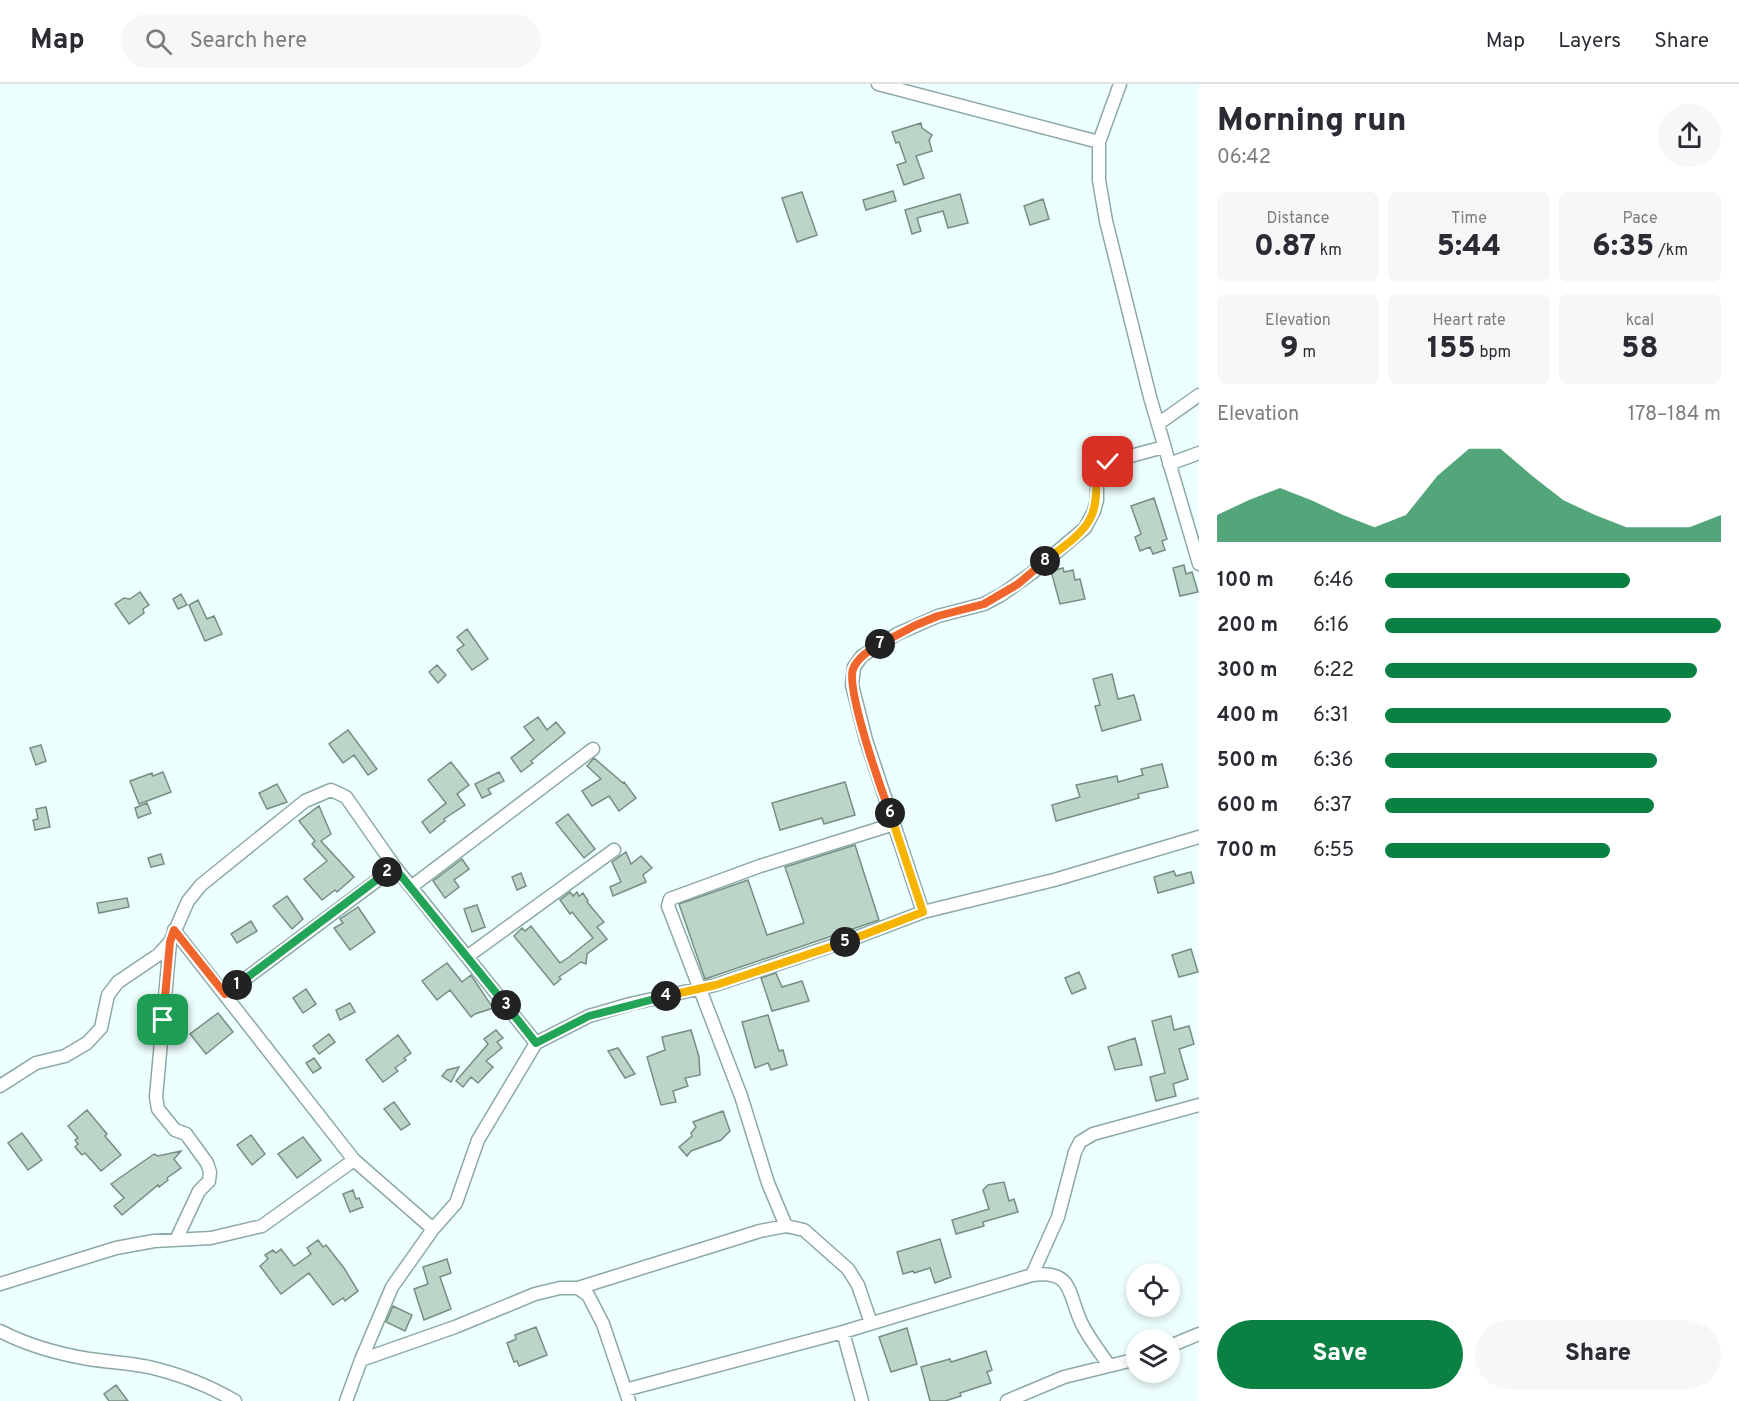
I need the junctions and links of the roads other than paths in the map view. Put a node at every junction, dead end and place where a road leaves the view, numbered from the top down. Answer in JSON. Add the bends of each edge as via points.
{"nodes":[{"id":1,"x":878,"y":84,"type":"edge"},
{"id":2,"x":1120,"y":84,"type":"edge"},
{"id":3,"x":894,"y":86,"type":"edge"},
{"id":4,"x":1099,"y":142,"type":"junction"},
{"id":5,"x":1199,"y":395,"type":"edge"},
{"id":6,"x":1158,"y":424,"type":"junction"},
{"id":7,"x":1164,"y":447,"type":"junction"},
{"id":8,"x":1199,"y":453,"type":"edge"},
{"id":9,"x":1169,"y":464,"type":"junction"},
{"id":10,"x":1199,"y":564,"type":"edge"},
{"id":11,"x":593,"y":749,"type":"dead end"},
{"id":12,"x":894,"y":824,"type":"junction"},
{"id":13,"x":1199,"y":837,"type":"edge"},
{"id":14,"x":614,"y":850,"type":"dead end"},
{"id":15,"x":394,"y":867,"type":"junction"},
{"id":16,"x":411,"y":887,"type":"junction"},
{"id":17,"x":923,"y":912,"type":"junction"},
{"id":18,"x":172,"y":936,"type":"junction"},
{"id":19,"x":468,"y":956,"type":"junction"},
{"id":20,"x":699,"y":988,"type":"junction"},
{"id":21,"x":225,"y":994,"type":"junction"},
{"id":22,"x":536,"y":1043,"type":"junction"},
{"id":23,"x":0,"y":1086,"type":"edge"},
{"id":24,"x":1199,"y":1105,"type":"edge"},
{"id":25,"x":354,"y":1160,"type":"junction"},
{"id":26,"x":786,"y":1226,"type":"junction"},
{"id":27,"x":433,"y":1228,"type":"junction"},
{"id":28,"x":176,"y":1240,"type":"junction"},
{"id":29,"x":1032,"y":1275,"type":"junction"},
{"id":30,"x":0,"y":1284,"type":"edge"},
{"id":31,"x":578,"y":1288,"type":"junction"},
{"id":32,"x":871,"y":1323,"type":"junction"},
{"id":33,"x":0,"y":1331,"type":"edge"},
{"id":34,"x":843,"y":1332,"type":"junction"},
{"id":35,"x":1199,"y":1334,"type":"edge"},
{"id":36,"x":1180,"y":1342,"type":"edge"},
{"id":37,"x":360,"y":1360,"type":"junction"},
{"id":38,"x":1126,"y":1361,"type":"edge"},
{"id":39,"x":1109,"y":1365,"type":"junction"},
{"id":40,"x":627,"y":1396,"type":"edge"},
{"id":41,"x":235,"y":1401,"type":"edge"},
{"id":42,"x":346,"y":1401,"type":"edge"},
{"id":43,"x":862,"y":1401,"type":"edge"},
{"id":44,"x":1007,"y":1401,"type":"edge"}],
"edges":[{"from":1,"to":3,"type":"street"},
{"from":2,"to":4,"type":"street"},
{"from":3,"to":4,"type":"street"},
{"from":4,"to":6,"type":"street","via":[[1099,180],[1106,221]]},
{"from":5,"to":6,"type":"street"},
{"from":6,"to":7,"type":"street"},
{"from":7,"to":9,"type":"street"},
{"from":7,"to":12,"type":"street","via":[[1101,467],[1094,511],[1085,528],[1018,584],[984,604],[916,625],[857,661],[852,685],[870,756]]},
{"from":8,"to":9,"type":"street"},
{"from":9,"to":10,"type":"street"},
{"from":11,"to":16,"type":"street"},
{"from":12,"to":17,"type":"street"},
{"from":12,"to":20,"type":"street","via":[[670,899],[670,916]]},
{"from":13,"to":17,"type":"street","via":[[1054,880]]},
{"from":14,"to":19,"type":"street"},
{"from":15,"to":16,"type":"street"},
{"from":15,"to":18,"type":"street","via":[[346,797],[331,790],[305,801],[201,885],[188,901]]},
{"from":15,"to":21,"type":"street"},
{"from":16,"to":19,"type":"street"},
{"from":17,"to":20,"type":"street","via":[[842,943]]},
{"from":18,"to":21,"type":"street"},
{"from":18,"to":23,"type":"street","via":[[158,955],[118,982],[108,995],[101,1028],[87,1043],[65,1056],[36,1063]]},
{"from":18,"to":28,"type":"street","via":[[156,1097],[158,1109],[176,1130],[186,1134],[210,1172],[209,1181],[199,1191]]},
{"from":19,"to":22,"type":"street"},
{"from":20,"to":22,"type":"street","via":[[589,1016]]},
{"from":20,"to":26,"type":"street"},
{"from":21,"to":25,"type":"street"},
{"from":22,"to":27,"type":"street","via":[[478,1140],[456,1203]]},
{"from":24,"to":29,"type":"street","via":[[1093,1134],[1080,1142],[1058,1217]]},
{"from":25,"to":27,"type":"street"},
{"from":25,"to":28,"type":"street","via":[[262,1226],[211,1238]]},
{"from":26,"to":31,"type":"street"},
{"from":26,"to":32,"type":"street","via":[[804,1230],[848,1269]]},
{"from":27,"to":37,"type":"street","via":[[392,1287]]},
{"from":28,"to":30,"type":"street","via":[[116,1248]]},
{"from":29,"to":32,"type":"street"},
{"from":29,"to":39,"type":"street","via":[[1048,1272],[1067,1285],[1080,1321]]},
{"from":31,"to":37,"type":"street","via":[[535,1294]]},
{"from":31,"to":40,"type":"street","via":[[588,1295],[603,1324]]},
{"from":32,"to":34,"type":"street"},
{"from":33,"to":41,"type":"street","via":[[69,1355],[167,1372]]},
{"from":34,"to":40,"type":"street"},
{"from":34,"to":43,"type":"street"},
{"from":35,"to":36,"type":"street"},
{"from":37,"to":42,"type":"street"},
{"from":38,"to":39,"type":"street"},
{"from":39,"to":44,"type":"street","via":[[1064,1377]]}]}
